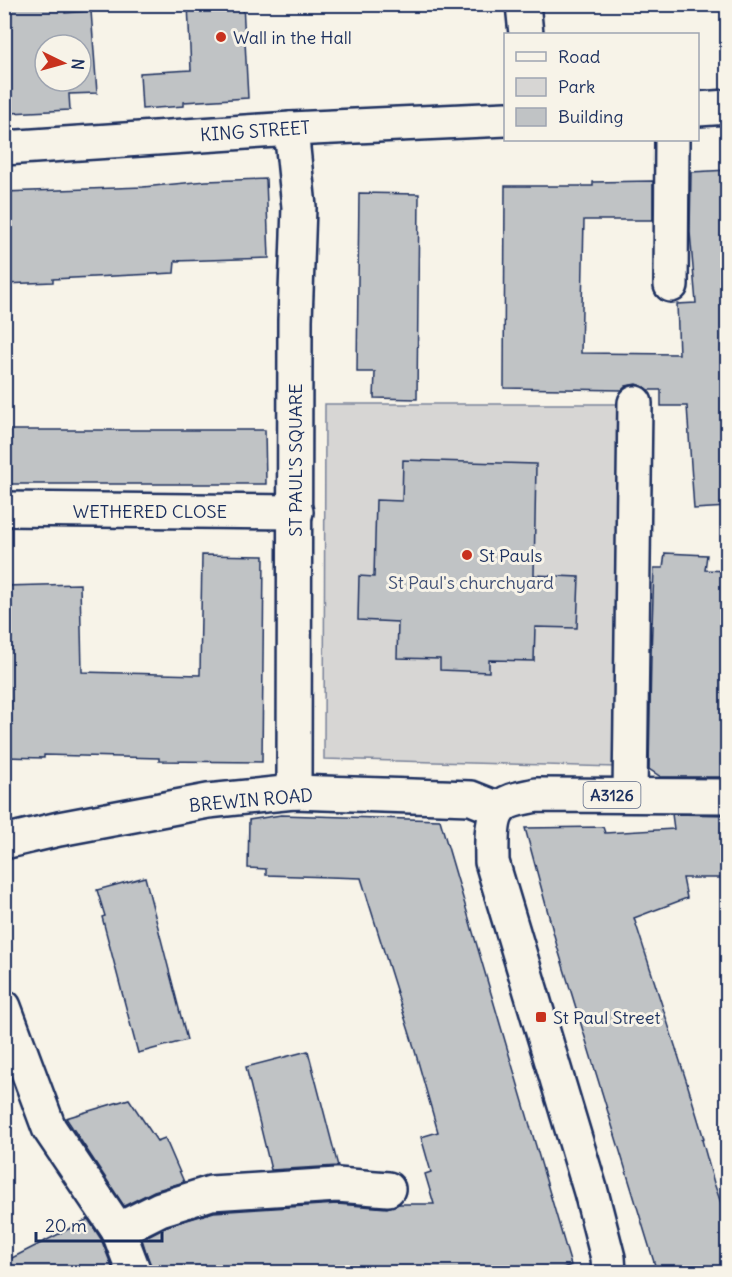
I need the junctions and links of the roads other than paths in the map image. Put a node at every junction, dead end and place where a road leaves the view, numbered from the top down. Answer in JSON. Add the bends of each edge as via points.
{"nodes":[{"id":1,"x":523,"y":4,"type":"edge"},
{"id":2,"x":525,"y":33,"type":"edge"},
{"id":3,"x":728,"y":107,"type":"edge"},
{"id":4,"x":699,"y":109,"type":"edge"},
{"id":5,"x":504,"y":119,"type":"edge"},
{"id":6,"x":291,"y":129,"type":"junction"},
{"id":7,"x":672,"y":141,"type":"edge"},
{"id":8,"x":4,"y":148,"type":"edge"},
{"id":9,"x":671,"y":285,"type":"dead end"},
{"id":10,"x":635,"y":403,"type":"dead end"},
{"id":11,"x":4,"y":509,"type":"edge"},
{"id":12,"x":296,"y":512,"type":"junction"},
{"id":13,"x":294,"y":792,"type":"junction"},
{"id":14,"x":630,"y":795,"type":"junction"},
{"id":15,"x":728,"y":796,"type":"edge"},
{"id":16,"x":499,"y":809,"type":"junction"},
{"id":17,"x":4,"y":842,"type":"edge"},
{"id":18,"x":4,"y":1007,"type":"edge"},
{"id":19,"x":388,"y":1189,"type":"dead end"},
{"id":20,"x":118,"y":1230,"type":"junction"},
{"id":21,"x":134,"y":1272,"type":"edge"},
{"id":22,"x":609,"y":1272,"type":"edge"}],
"edges":[{"from":1,"to":2,"type":"street"},
{"from":3,"to":4,"type":"street"},
{"from":5,"to":6,"type":"street","name":"KING STREET"},
{"from":6,"to":8,"type":"street","name":"KING STREET"},
{"from":6,"to":12,"type":"street","name":"ST PAUL'S SQUARE","via":[[299,207]]},
{"from":7,"to":9,"type":"street"},
{"from":10,"to":14,"type":"street"},
{"from":11,"to":12,"type":"street","name":"WETHERED CLOSE"},
{"from":12,"to":13,"type":"street","name":"ST PAUL'S SQUARE"},
{"from":13,"to":16,"type":"street","name":"BREWIN ROAD","via":[[471,798]]},
{"from":13,"to":17,"type":"street","name":"BREWIN ROAD","via":[[208,801]]},
{"from":14,"to":15,"type":"street","number":"A3126"},
{"from":14,"to":16,"type":"street","number":"A3126","via":[[536,795],[511,801]]},
{"from":16,"to":22,"type":"street","via":[[492,832],[492,862],[591,1192]]},
{"from":18,"to":20,"type":"street","via":[[48,1128]]},
{"from":19,"to":20,"type":"street","via":[[337,1185],[211,1194],[160,1209]]},
{"from":20,"to":21,"type":"street"}]}
